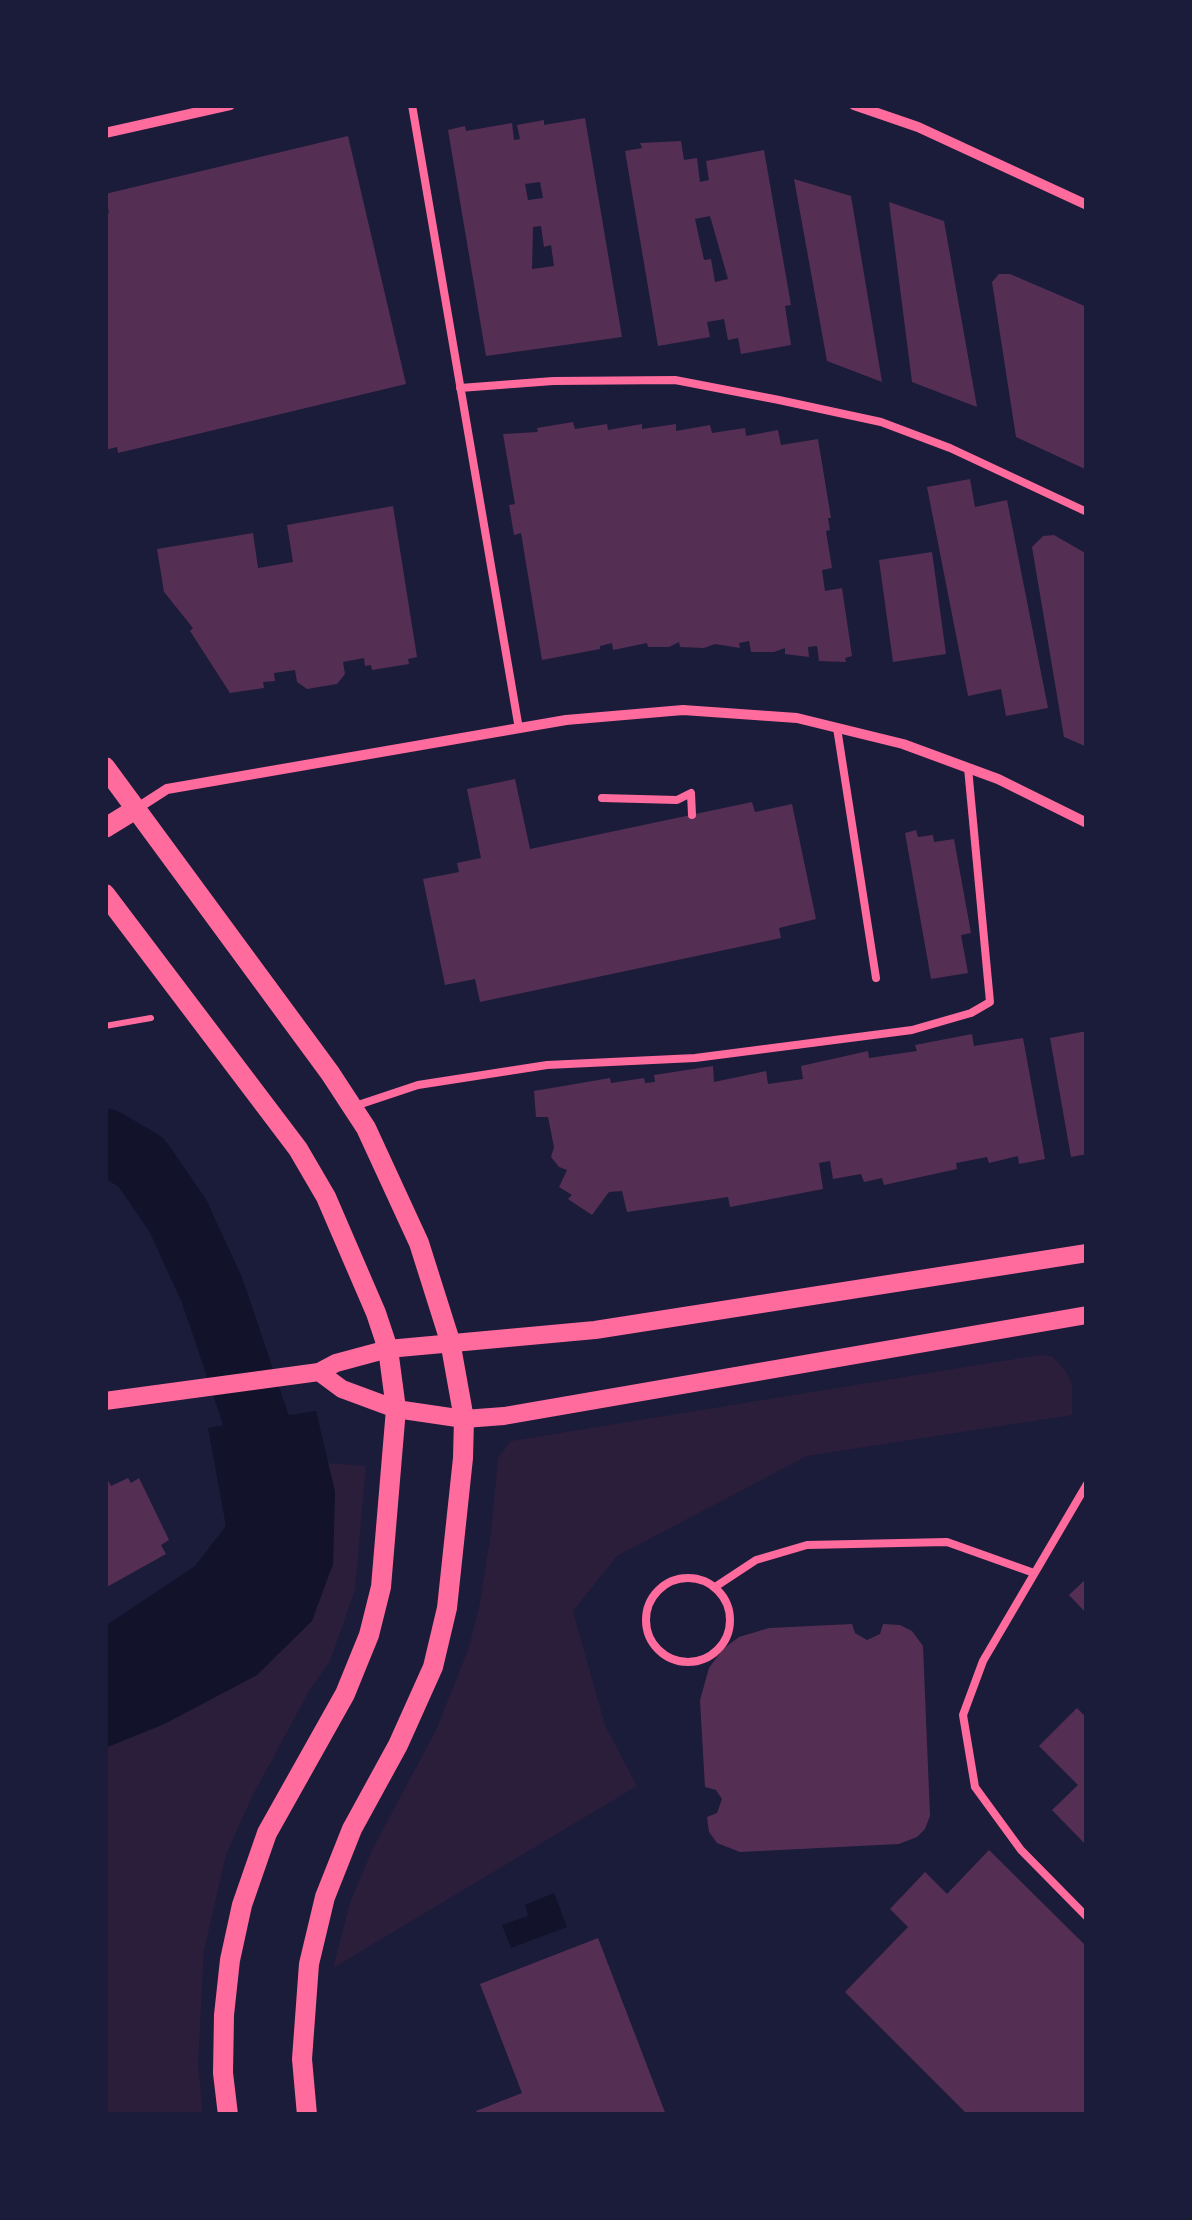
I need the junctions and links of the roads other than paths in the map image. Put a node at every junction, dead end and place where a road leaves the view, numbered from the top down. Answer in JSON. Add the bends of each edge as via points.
{"nodes":[{"id":1,"x":230,"y":105,"type":"edge"},
{"id":2,"x":412,"y":105,"type":"edge"},
{"id":3,"x":854,"y":105,"type":"edge"},
{"id":4,"x":105,"y":133,"type":"edge"},
{"id":5,"x":1087,"y":206,"type":"edge"},
{"id":6,"x":460,"y":388,"type":"junction"},
{"id":7,"x":1087,"y":512,"type":"edge"},
{"id":8,"x":837,"y":728,"type":"junction"},
{"id":9,"x":518,"y":729,"type":"junction"},
{"id":10,"x":105,"y":767,"type":"edge"},
{"id":11,"x":968,"y":768,"type":"junction"},
{"id":12,"x":602,"y":798,"type":"dead end"},
{"id":13,"x":136,"y":808,"type":"junction"},
{"id":14,"x":692,"y":814,"type":"dead end"},
{"id":15,"x":1087,"y":823,"type":"edge"},
{"id":16,"x":105,"y":828,"type":"edge"},
{"id":17,"x":105,"y":894,"type":"edge"},
{"id":18,"x":876,"y":978,"type":"dead end"},
{"id":19,"x":352,"y":1107,"type":"junction"},
{"id":20,"x":1087,"y":1252,"type":"edge"},
{"id":21,"x":1087,"y":1316,"type":"edge"},
{"id":22,"x":450,"y":1341,"type":"junction"},
{"id":23,"x":388,"y":1349,"type":"junction"},
{"id":24,"x":319,"y":1372,"type":"junction"},
{"id":25,"x":105,"y":1400,"type":"edge"},
{"id":26,"x":396,"y":1409,"type":"junction"},
{"id":27,"x":464,"y":1418,"type":"junction"},
{"id":28,"x":1087,"y":1484,"type":"edge"},
{"id":29,"x":1034,"y":1573,"type":"junction"},
{"id":30,"x":715,"y":1587,"type":"junction"},
{"id":31,"x":1087,"y":1917,"type":"edge"},
{"id":32,"x":228,"y":2115,"type":"edge"},
{"id":33,"x":307,"y":2115,"type":"edge"}],
"edges":[{"from":1,"to":4,"type":"street"},
{"from":2,"to":6,"type":"lane"},
{"from":3,"to":5,"type":"street","via":[[918,127]]},
{"from":6,"to":7,"type":"lane","via":[[675,380],[778,400],[881,422]]},
{"from":6,"to":9,"type":"lane"},
{"from":8,"to":9,"type":"street","via":[[797,718],[683,710]]},
{"from":8,"to":11,"type":"street"},
{"from":8,"to":18,"type":"lane"},
{"from":9,"to":13,"type":"street","via":[[167,789]]},
{"from":10,"to":13,"type":"main road"},
{"from":11,"to":15,"type":"street"},
{"from":11,"to":19,"type":"lane","via":[[990,1002],[971,1013],[912,1030],[695,1058],[547,1065],[418,1084]]},
{"from":12,"to":14,"type":"lane","via":[[677,800],[691,793]]},
{"from":13,"to":16,"type":"main road"},
{"from":13,"to":19,"type":"main road"},
{"from":17,"to":23,"type":"main road","via":[[298,1149],[359,1270]]},
{"from":19,"to":22,"type":"main road","via":[[419,1243]]},
{"from":20,"to":22,"type":"street","via":[[595,1330]]},
{"from":21,"to":27,"type":"street"},
{"from":22,"to":23,"type":"street"},
{"from":22,"to":27,"type":"main road"},
{"from":23,"to":24,"type":"street"},
{"from":23,"to":26,"type":"main road"},
{"from":24,"to":25,"type":"street"},
{"from":24,"to":26,"type":"street"},
{"from":26,"to":27,"type":"street"},
{"from":26,"to":32,"type":"main road","via":[[384,1554],[368,1635],[345,1694],[267,1833],[242,1905],[224,2016]]},
{"from":27,"to":33,"type":"main road","via":[[447,1608],[433,1667],[352,1830],[313,1947],[303,2016]]},
{"from":28,"to":29,"type":"lane"},
{"from":29,"to":30,"type":"lane","via":[[947,1542],[807,1545],[756,1560]]},
{"from":29,"to":31,"type":"lane","via":[[983,1661],[963,1715],[975,1787],[1021,1850]]},
{"from":30,"to":30,"type":"lane","via":[[685,1578],[658,1590],[648,1630],[663,1653],[689,1662],[723,1644],[730,1614]]}]}
